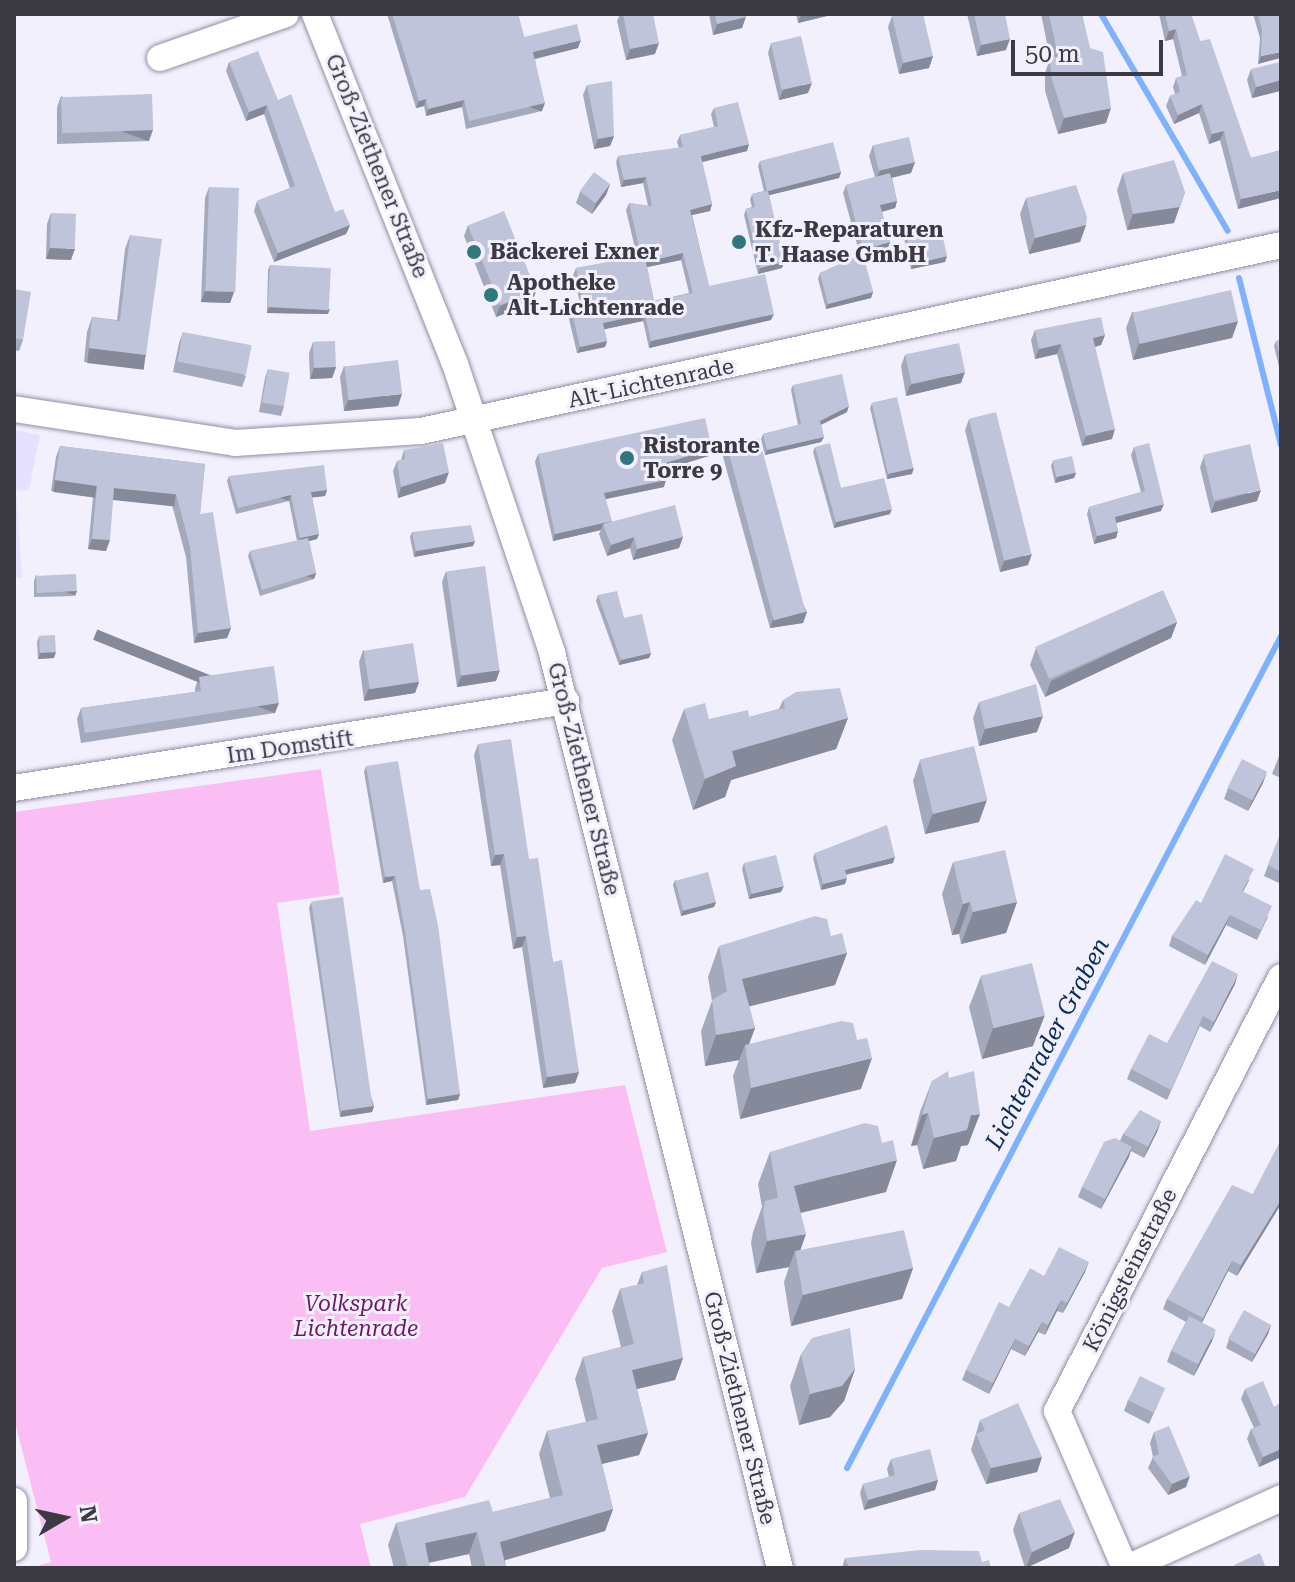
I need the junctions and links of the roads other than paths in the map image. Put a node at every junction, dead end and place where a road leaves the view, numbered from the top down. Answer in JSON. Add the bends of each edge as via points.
{"nodes":[{"id":1,"x":315,"y":14,"type":"edge"},
{"id":2,"x":279,"y":17,"type":"edge"},
{"id":3,"x":160,"y":58,"type":"dead end"},
{"id":4,"x":1281,"y":245,"type":"edge"},
{"id":5,"x":14,"y":409,"type":"edge"},
{"id":6,"x":476,"y":421,"type":"junction"},
{"id":7,"x":566,"y":701,"type":"junction"},
{"id":8,"x":14,"y":788,"type":"edge"},
{"id":9,"x":1281,"y":977,"type":"edge"},
{"id":10,"x":1281,"y":1498,"type":"edge"},
{"id":11,"x":14,"y":1501,"type":"edge"},
{"id":12,"x":15,"y":1547,"type":"edge"},
{"id":13,"x":780,"y":1568,"type":"edge"},
{"id":14,"x":1126,"y":1568,"type":"edge"}],
"edges":[{"from":1,"to":6,"type":"street","name":"Groß-Ziethener Straße"},
{"from":2,"to":3,"type":"street"},
{"from":4,"to":6,"type":"street","name":"Alt-Lichtenrade"},
{"from":5,"to":6,"type":"street","name":"Alt-Lichtenrade","via":[[235,443],[333,441]]},
{"from":6,"to":7,"type":"street","name":"Groß-Ziethener Straße"},
{"from":7,"to":8,"type":"street","name":"Im Domstift"},
{"from":7,"to":13,"type":"street","name":"Groß-Ziethener Straße"},
{"from":9,"to":14,"type":"street","name":"Königsteinstraße","via":[[1057,1411]]},
{"from":10,"to":14,"type":"street"},
{"from":11,"to":12,"type":"street"}]}
